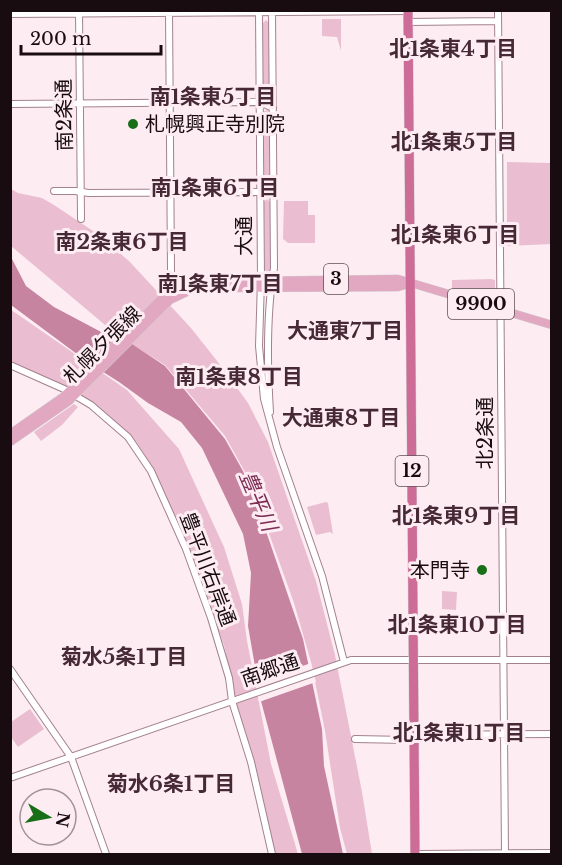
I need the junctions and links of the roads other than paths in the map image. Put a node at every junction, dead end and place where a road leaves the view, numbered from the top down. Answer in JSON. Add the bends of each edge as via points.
{"nodes":[{"id":1,"x":498,"y":10,"type":"edge"},
{"id":2,"x":259,"y":11,"type":"edge"},
{"id":3,"x":272,"y":11,"type":"edge"},
{"id":4,"x":342,"y":11,"type":"edge"},
{"id":5,"x":408,"y":11,"type":"edge"},
{"id":6,"x":79,"y":12,"type":"edge"},
{"id":7,"x":169,"y":12,"type":"edge"},
{"id":8,"x":10,"y":14,"type":"edge"},
{"id":9,"x":498,"y":21,"type":"junction"},
{"id":10,"x":408,"y":22,"type":"junction"},
{"id":11,"x":260,"y":102,"type":"junction"},
{"id":12,"x":80,"y":103,"type":"junction"},
{"id":13,"x":170,"y":103,"type":"junction"},
{"id":14,"x":10,"y":104,"type":"edge"},
{"id":15,"x":273,"y":108,"type":"junction"},
{"id":16,"x":54,"y":191,"type":"dead end"},
{"id":17,"x":81,"y":192,"type":"junction"},
{"id":18,"x":261,"y":192,"type":"junction"},
{"id":19,"x":273,"y":192,"type":"junction"},
{"id":20,"x":171,"y":193,"type":"junction"},
{"id":21,"x":81,"y":219,"type":"dead end"},
{"id":22,"x":411,"y":283,"type":"junction"},
{"id":23,"x":261,"y":284,"type":"junction"},
{"id":24,"x":271,"y":284,"type":"junction"},
{"id":25,"x":172,"y":288,"type":"junction"},
{"id":26,"x":175,"y":297,"type":"junction"},
{"id":27,"x":165,"y":301,"type":"junction"},
{"id":28,"x":501,"y":310,"type":"junction"},
{"id":29,"x":552,"y":325,"type":"edge"},
{"id":30,"x":10,"y":365,"type":"edge"},
{"id":31,"x":75,"y":391,"type":"junction"},
{"id":32,"x":271,"y":424,"type":"junction"},
{"id":33,"x":10,"y":434,"type":"edge"},
{"id":34,"x":10,"y":442,"type":"edge"},
{"id":35,"x":414,"y":659,"type":"junction"},
{"id":36,"x":504,"y":660,"type":"junction"},
{"id":37,"x":552,"y":660,"type":"edge"},
{"id":38,"x":344,"y":662,"type":"junction"},
{"id":39,"x":10,"y":669,"type":"edge"},
{"id":40,"x":235,"y":700,"type":"junction"},
{"id":41,"x":504,"y":734,"type":"junction"},
{"id":42,"x":552,"y":734,"type":"edge"},
{"id":43,"x":414,"y":737,"type":"junction"},
{"id":44,"x":355,"y":739,"type":"dead end"},
{"id":45,"x":71,"y":757,"type":"junction"},
{"id":46,"x":10,"y":778,"type":"edge"},
{"id":47,"x":552,"y":853,"type":"edge"},
{"id":48,"x":416,"y":854,"type":"edge"},
{"id":49,"x":505,"y":854,"type":"edge"},
{"id":50,"x":106,"y":855,"type":"edge"},
{"id":51,"x":272,"y":855,"type":"edge"}],
"edges":[{"from":1,"to":9,"type":"street","name":"北2条通"},
{"from":2,"to":3,"type":"street"},
{"from":2,"to":7,"type":"street"},
{"from":2,"to":11,"type":"street","name":"大通"},
{"from":3,"to":4,"type":"street"},
{"from":3,"to":15,"type":"street","name":"大通"},
{"from":4,"to":5,"type":"street"},
{"from":5,"to":10,"type":"highway","number":"12"},
{"from":6,"to":7,"type":"street"},
{"from":6,"to":8,"type":"street"},
{"from":6,"to":12,"type":"street","name":"南2条通"},
{"from":7,"to":13,"type":"street"},
{"from":9,"to":10,"type":"street"},
{"from":9,"to":28,"type":"street","name":"北2条通"},
{"from":10,"to":22,"type":"highway","number":"12"},
{"from":11,"to":13,"type":"street"},
{"from":11,"to":15,"type":"street"},
{"from":11,"to":18,"type":"street","name":"大通"},
{"from":12,"to":13,"type":"street"},
{"from":12,"to":14,"type":"street"},
{"from":12,"to":17,"type":"street","name":"南2条通"},
{"from":13,"to":20,"type":"street"},
{"from":15,"to":19,"type":"street","name":"大通"},
{"from":16,"to":17,"type":"street"},
{"from":17,"to":20,"type":"street"},
{"from":17,"to":21,"type":"street","name":"南2条通"},
{"from":18,"to":19,"type":"street"},
{"from":18,"to":20,"type":"street"},
{"from":18,"to":23,"type":"street","name":"大通"},
{"from":19,"to":24,"type":"street","name":"大通"},
{"from":20,"to":25,"type":"street"},
{"from":22,"to":24,"type":"main road","name":"札幌夕張線","number":"3","via":[[398,287]]},
{"from":22,"to":28,"type":"main road","number":"9900"},
{"from":22,"to":35,"type":"highway","number":"12"},
{"from":23,"to":24,"type":"main road","name":"札幌夕張線","number":"3"},
{"from":23,"to":25,"type":"main road","name":"札幌夕張線","number":"3","via":[[195,281]]},
{"from":23,"to":26,"type":"main road","name":"札幌夕張線","number":"3","via":[[198,288]]},
{"from":23,"to":32,"type":"street","name":"大通","via":[[260,371]]},
{"from":24,"to":32,"type":"street","name":"大通"},
{"from":25,"to":26,"type":"street"},
{"from":25,"to":27,"type":"main road","name":"札幌夕張線","number":"3"},
{"from":26,"to":27,"type":"main road","name":"札幌夕張線","number":"3"},
{"from":27,"to":31,"type":"main road","name":"札幌夕張線","number":"3"},
{"from":28,"to":29,"type":"main road","number":"9900"},
{"from":28,"to":36,"type":"street","name":"北2条通"},
{"from":30,"to":31,"type":"street","name":"豊平川右岸通"},
{"from":31,"to":33,"type":"main road","name":"札幌夕張線","number":"3"},
{"from":31,"to":34,"type":"main road","name":"札幌夕張線","number":"3"},
{"from":31,"to":40,"type":"street","name":"豊平川右岸通","via":[[123,432],[150,471],[205,598]]},
{"from":32,"to":38,"type":"street","name":"大通","via":[[322,576]]},
{"from":35,"to":36,"type":"street","name":"南郷通"},
{"from":35,"to":38,"type":"street","name":"南郷通"},
{"from":35,"to":43,"type":"highway","number":"12"},
{"from":36,"to":37,"type":"street","name":"南郷通"},
{"from":36,"to":41,"type":"street","name":"北2条通"},
{"from":38,"to":40,"type":"street","name":"南郷通"},
{"from":39,"to":45,"type":"street"},
{"from":40,"to":45,"type":"street","name":"南郷通"},
{"from":40,"to":51,"type":"street","name":"豊平川右岸通"},
{"from":41,"to":42,"type":"street"},
{"from":41,"to":43,"type":"street"},
{"from":41,"to":49,"type":"street","name":"北2条通"},
{"from":43,"to":44,"type":"street"},
{"from":43,"to":48,"type":"highway","number":"12"},
{"from":45,"to":46,"type":"street","name":"南郷通"},
{"from":45,"to":50,"type":"street"},
{"from":47,"to":49,"type":"street"},
{"from":48,"to":49,"type":"street"}]}
